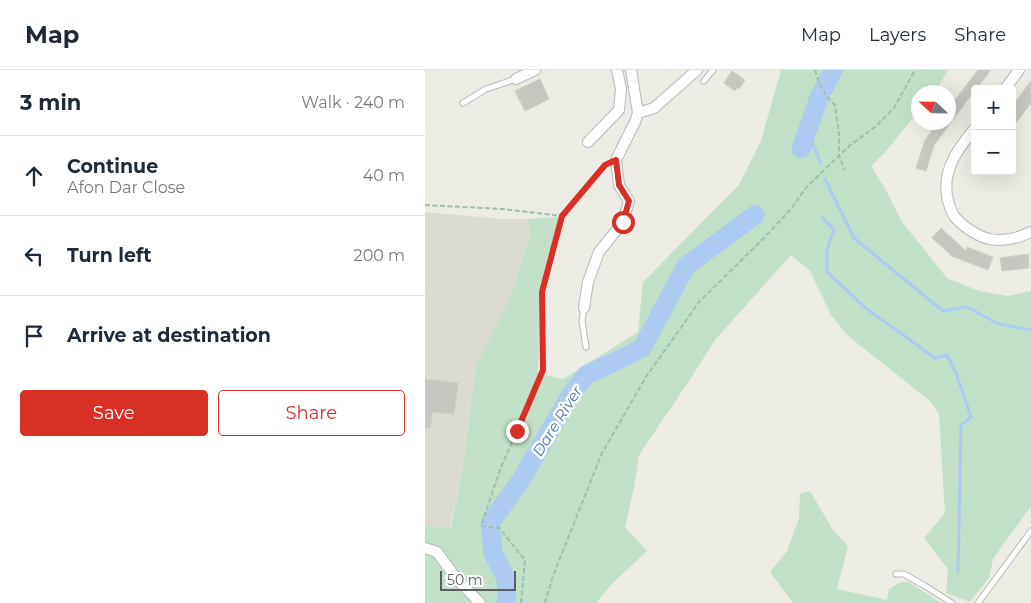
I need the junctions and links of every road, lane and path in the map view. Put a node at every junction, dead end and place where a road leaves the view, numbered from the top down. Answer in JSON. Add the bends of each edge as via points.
{"nodes":[{"id":1,"x":535,"y":70,"type":"edge"},
{"id":2,"x":617,"y":70,"type":"edge"},
{"id":3,"x":631,"y":70,"type":"edge"},
{"id":4,"x":713,"y":70,"type":"edge"},
{"id":5,"x":815,"y":70,"type":"edge"},
{"id":6,"x":915,"y":70,"type":"edge"},
{"id":7,"x":1019,"y":70,"type":"edge"},
{"id":8,"x":691,"y":72,"type":"edge"},
{"id":9,"x":516,"y":79,"type":"joint"},
{"id":10,"x":703,"y":81,"type":"dead end"},
{"id":11,"x":1008,"y":85,"type":"edge"},
{"id":12,"x":463,"y":102,"type":"dead end"},
{"id":13,"x":637,"y":118,"type":"junction"},
{"id":14,"x":974,"y":130,"type":"edge"},
{"id":15,"x":588,"y":142,"type":"dead end"},
{"id":16,"x":839,"y":156,"type":"junction"},
{"id":17,"x":616,"y":160,"type":"junction"},
{"id":18,"x":845,"y":170,"type":"dead end"},
{"id":19,"x":425,"y":205,"type":"edge"},
{"id":20,"x":562,"y":216,"type":"junction"},
{"id":21,"x":1031,"y":232,"type":"edge"},
{"id":22,"x":584,"y":308,"type":"joint"},
{"id":23,"x":586,"y":347,"type":"dead end"},
{"id":24,"x":1031,"y":530,"type":"edge"},
{"id":25,"x":425,"y":548,"type":"edge"},
{"id":26,"x":896,"y":574,"type":"dead end"},
{"id":27,"x":480,"y":603,"type":"edge"},
{"id":28,"x":521,"y":603,"type":"edge"},
{"id":29,"x":545,"y":603,"type":"edge"},
{"id":30,"x":952,"y":603,"type":"edge"},
{"id":31,"x":978,"y":603,"type":"edge"}],
"edges":[{"from":1,"to":9,"type":"street"},
{"from":2,"to":15,"type":"street","via":[[621,90],[619,110]]},
{"from":3,"to":13,"type":"street"},
{"from":4,"to":10,"type":"lane"},
{"from":5,"to":16,"type":"path","via":[[819,83],[835,105]]},
{"from":6,"to":16,"type":"path","via":[[894,108]]},
{"from":7,"to":11,"type":"street"},
{"from":8,"to":13,"type":"street","via":[[654,108]]},
{"from":9,"to":12,"type":"lane","via":[[486,89]]},
{"from":13,"to":17,"type":"street"},
{"from":14,"to":21,"type":"street","via":[[953,159],[947,178],[946,196],[955,216],[971,231],[989,239],[1011,240]]},
{"from":16,"to":18,"type":"path"},
{"from":16,"to":29,"type":"path","via":[[804,190],[762,240],[699,302],[646,377],[602,453]]},
{"from":17,"to":20,"type":"path","via":[[605,165]]},
{"from":17,"to":22,"type":"street","via":[[619,185],[629,201],[623,222],[599,252],[588,282]]},
{"from":19,"to":20,"type":"path"},
{"from":20,"to":28,"type":"path","via":[[542,292],[543,370],[501,466],[481,526],[499,528],[525,560]]},
{"from":22,"to":23,"type":"lane"},
{"from":24,"to":31,"type":"lane"},
{"from":25,"to":27,"type":"street","via":[[437,552]]},
{"from":26,"to":30,"type":"lane","via":[[904,574]]}]}
